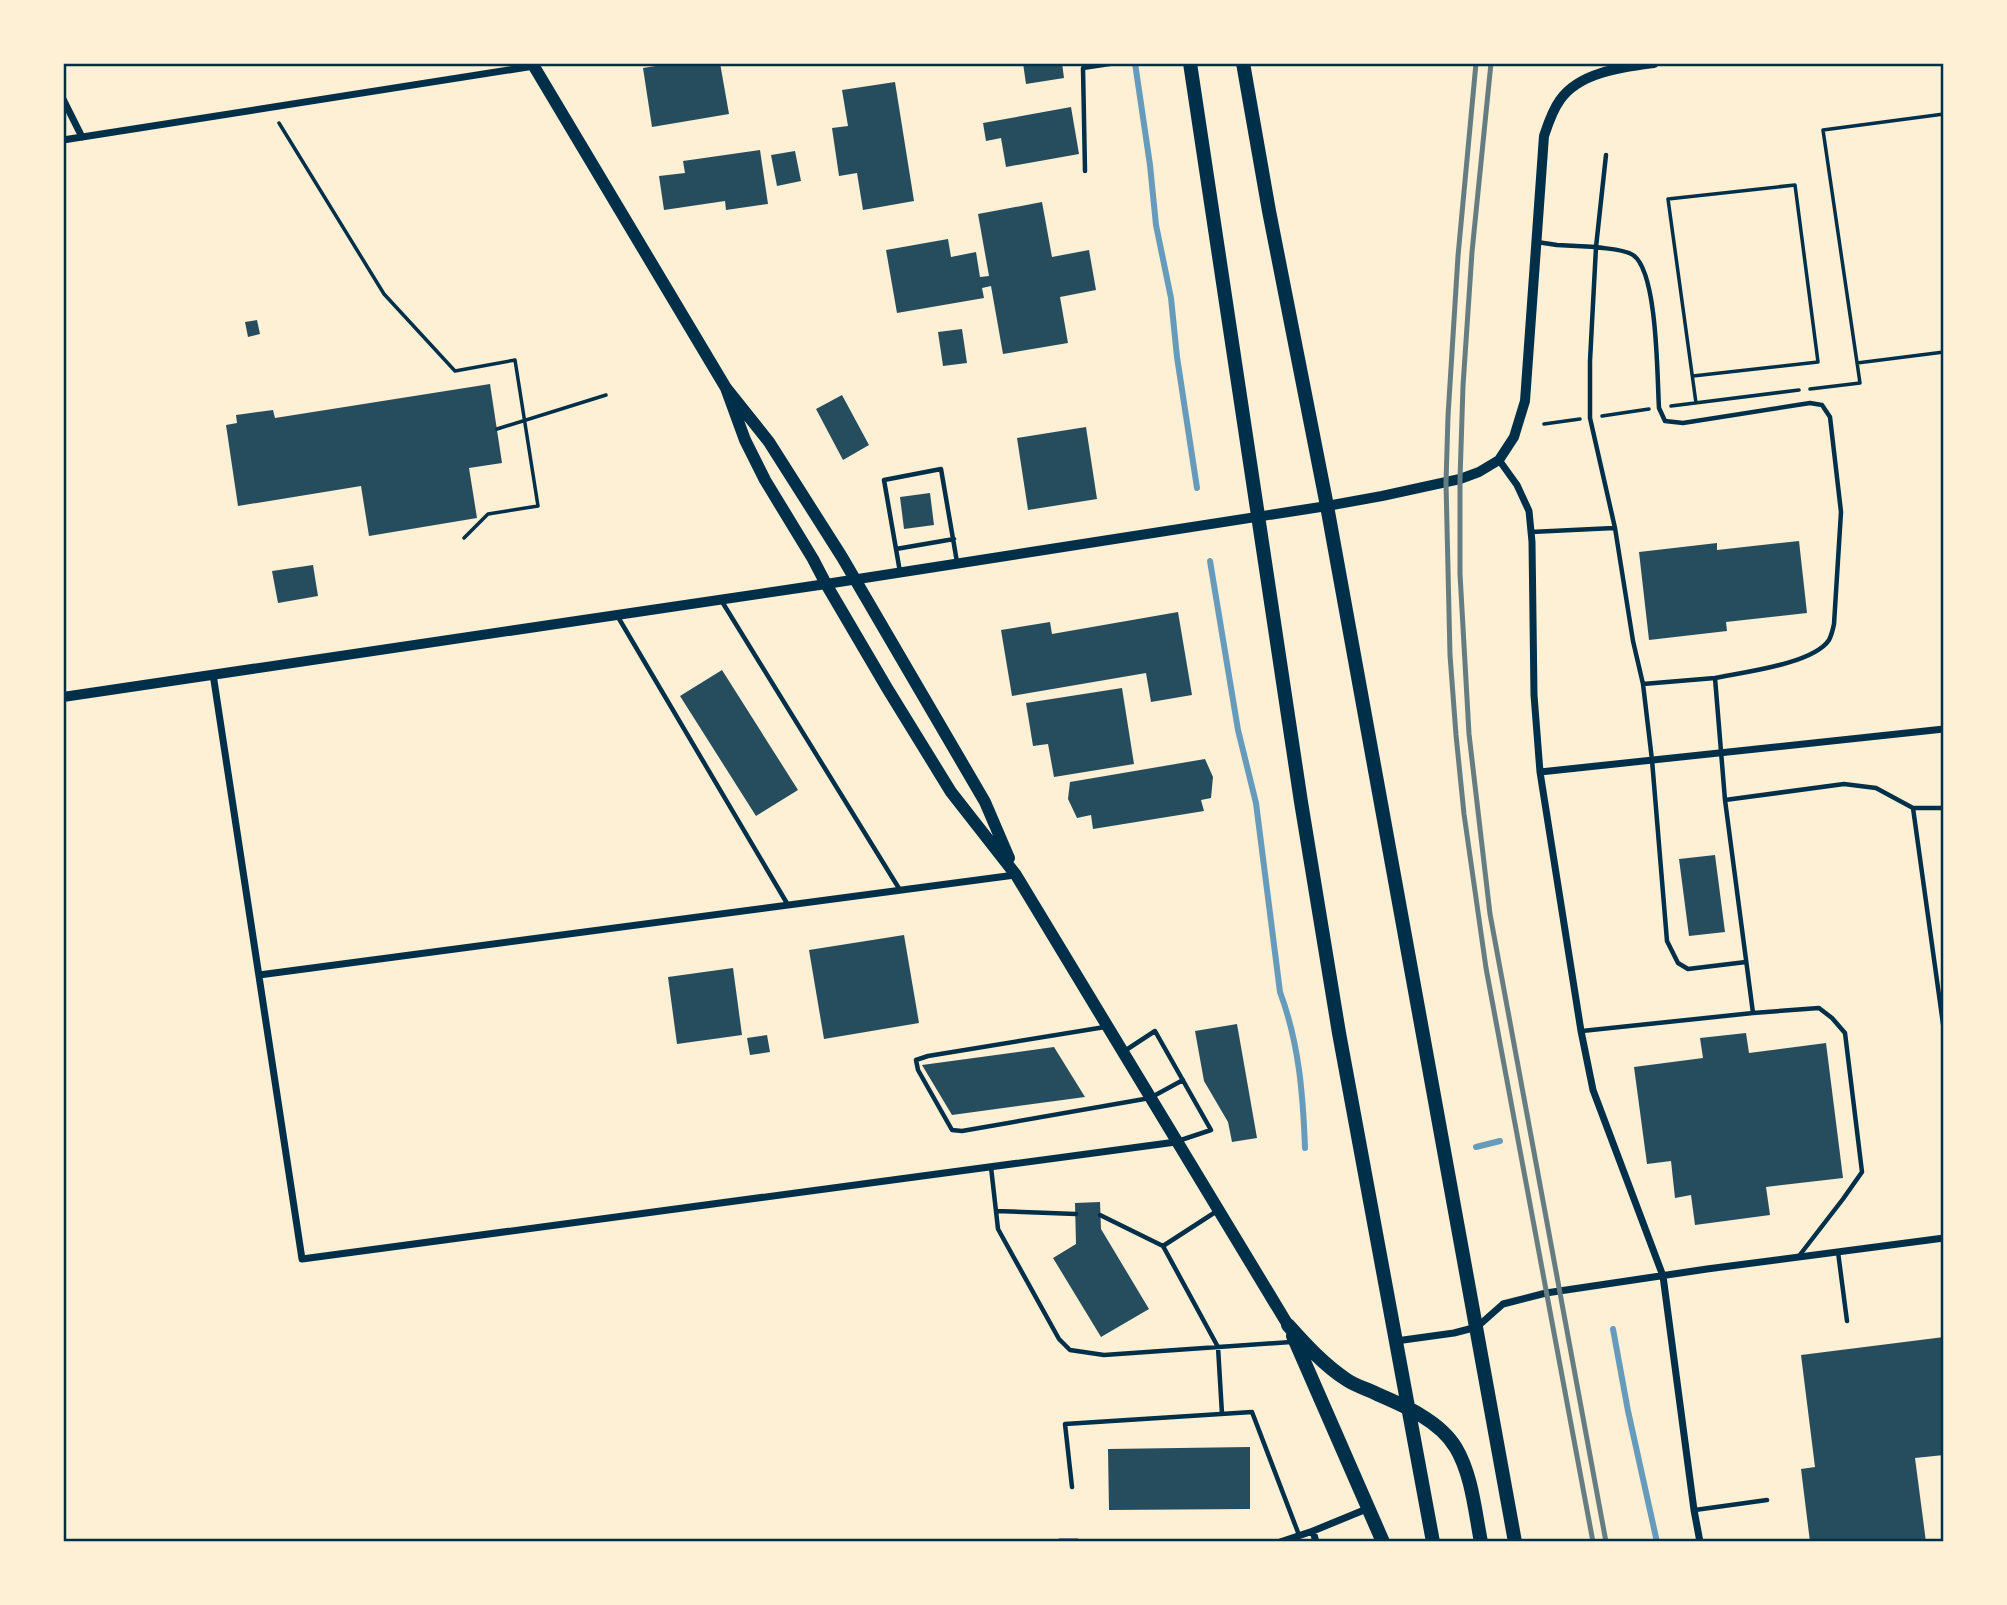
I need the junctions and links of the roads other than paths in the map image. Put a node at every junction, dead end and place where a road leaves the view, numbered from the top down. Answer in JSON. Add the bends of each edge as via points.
{"nodes":[{"id":1,"x":1114,"y":63,"type":"edge"},
{"id":2,"x":1190,"y":63,"type":"edge"},
{"id":3,"x":1242,"y":63,"type":"edge"},
{"id":4,"x":1654,"y":63,"type":"edge"},
{"id":5,"x":533,"y":65,"type":"edge"},
{"id":6,"x":63,"y":99,"type":"edge"},
{"id":7,"x":82,"y":138,"type":"junction"},
{"id":8,"x":63,"y":140,"type":"edge"},
{"id":9,"x":1606,"y":155,"type":"dead end"},
{"id":10,"x":1085,"y":171,"type":"dead end"},
{"id":11,"x":1536,"y":242,"type":"junction"},
{"id":12,"x":1596,"y":247,"type":"junction"},
{"id":13,"x":726,"y":387,"type":"junction"},
{"id":14,"x":1499,"y":460,"type":"junction"},
{"id":15,"x":1327,"y":506,"type":"junction"},
{"id":16,"x":1258,"y":517,"type":"junction"},
{"id":17,"x":1615,"y":528,"type":"junction"},
{"id":18,"x":1531,"y":532,"type":"junction"},
{"id":19,"x":954,"y":539,"type":"junction"},
{"id":20,"x":896,"y":549,"type":"junction"},
{"id":21,"x":957,"y":563,"type":"junction"},
{"id":22,"x":900,"y":573,"type":"junction"},
{"id":23,"x":855,"y":580,"type":"junction"},
{"id":24,"x":825,"y":584,"type":"junction"},
{"id":25,"x":720,"y":599,"type":"junction"},
{"id":26,"x":617,"y":614,"type":"junction"},
{"id":27,"x":213,"y":674,"type":"junction"},
{"id":28,"x":1715,"y":678,"type":"junction"},
{"id":29,"x":1643,"y":684,"type":"junction"},
{"id":30,"x":63,"y":697,"type":"edge"},
{"id":31,"x":1944,"y":729,"type":"edge"},
{"id":32,"x":1721,"y":753,"type":"junction"},
{"id":33,"x":1652,"y":760,"type":"junction"},
{"id":34,"x":1540,"y":772,"type":"junction"},
{"id":35,"x":1725,"y":800,"type":"junction"},
{"id":36,"x":1913,"y":808,"type":"junction"},
{"id":37,"x":1944,"y":808,"type":"edge"},
{"id":38,"x":1016,"y":875,"type":"junction"},
{"id":39,"x":901,"y":891,"type":"junction"},
{"id":40,"x":789,"y":906,"type":"junction"},
{"id":41,"x":1746,"y":962,"type":"junction"},
{"id":42,"x":259,"y":975,"type":"junction"},
{"id":43,"x":1753,"y":1013,"type":"junction"},
{"id":44,"x":1107,"y":1027,"type":"junction"},
{"id":45,"x":1581,"y":1031,"type":"junction"},
{"id":46,"x":1944,"y":1031,"type":"edge"},
{"id":47,"x":1122,"y":1052,"type":"junction"},
{"id":48,"x":1183,"y":1080,"type":"junction"},
{"id":49,"x":1150,"y":1098,"type":"junction"},
{"id":50,"x":1176,"y":1142,"type":"junction"},
{"id":51,"x":991,"y":1166,"type":"junction"},
{"id":52,"x":996,"y":1211,"type":"junction"},
{"id":53,"x":1218,"y":1211,"type":"junction"},
{"id":54,"x":1076,"y":1214,"type":"dead end"},
{"id":55,"x":1101,"y":1215,"type":"dead end"},
{"id":56,"x":1944,"y":1238,"type":"edge"},
{"id":57,"x":1163,"y":1246,"type":"junction"},
{"id":58,"x":1838,"y":1252,"type":"junction"},
{"id":59,"x":1798,"y":1257,"type":"junction"},
{"id":60,"x":1663,"y":1276,"type":"junction"},
{"id":61,"x":1847,"y":1321,"type":"dead end"},
{"id":62,"x":1288,"y":1325,"type":"junction"},
{"id":63,"x":1477,"y":1326,"type":"junction"},
{"id":64,"x":1395,"y":1341,"type":"junction"},
{"id":65,"x":1295,"y":1342,"type":"junction"},
{"id":66,"x":1218,"y":1347,"type":"junction"},
{"id":67,"x":1408,"y":1408,"type":"junction"},
{"id":68,"x":1222,"y":1414,"type":"junction"},
{"id":69,"x":1072,"y":1487,"type":"dead end"},
{"id":70,"x":1767,"y":1500,"type":"dead end"},
{"id":71,"x":1369,"y":1508,"type":"junction"},
{"id":72,"x":1694,"y":1510,"type":"junction"},
{"id":73,"x":1313,"y":1531,"type":"junction"},
{"id":74,"x":1299,"y":1535,"type":"junction"},
{"id":75,"x":1060,"y":1542,"type":"edge"},
{"id":76,"x":1077,"y":1542,"type":"edge"},
{"id":77,"x":1280,"y":1542,"type":"edge"},
{"id":78,"x":1317,"y":1542,"type":"edge"},
{"id":79,"x":1383,"y":1542,"type":"edge"},
{"id":80,"x":1433,"y":1542,"type":"edge"},
{"id":81,"x":1480,"y":1542,"type":"edge"},
{"id":82,"x":1515,"y":1542,"type":"edge"},
{"id":83,"x":1700,"y":1542,"type":"edge"}],
"edges":[{"from":1,"to":10,"type":"lane","via":[[1083,68]]},
{"from":2,"to":16,"type":"main road"},
{"from":3,"to":15,"type":"main road"},
{"from":4,"to":11,"type":"street","via":[[1600,73],[1560,99],[1544,136]]},
{"from":5,"to":7,"type":"street"},
{"from":5,"to":13,"type":"main road"},
{"from":6,"to":7,"type":"street"},
{"from":7,"to":8,"type":"street"},
{"from":9,"to":12,"type":"lane"},
{"from":11,"to":12,"type":"lane"},
{"from":11,"to":14,"type":"street","via":[[1525,401],[1514,437]]},
{"from":12,"to":17,"type":"lane","via":[[1590,418]]},
{"from":12,"to":28,"type":"lane","via":[[1632,254],[1645,274],[1653,312],[1659,408],[1665,421],[1683,424],[1810,403],[1822,405],[1830,417],[1841,512],[1835,624],[1829,640],[1814,654]]},
{"from":13,"to":23,"type":"main road","via":[[769,442]]},
{"from":13,"to":24,"type":"main road","via":[[765,480]]},
{"from":14,"to":15,"type":"street","via":[[1446,483]]},
{"from":14,"to":18,"type":"street","via":[[1529,511]]},
{"from":15,"to":16,"type":"street"},
{"from":15,"to":63,"type":"main road"},
{"from":16,"to":21,"type":"street"},
{"from":16,"to":64,"type":"main road","via":[[1300,802]]},
{"from":17,"to":18,"type":"lane"},
{"from":17,"to":29,"type":"lane"},
{"from":18,"to":34,"type":"street"},
{"from":19,"to":20,"type":"lane"},
{"from":19,"to":20,"type":"lane","via":[[942,468],[884,480]]},
{"from":19,"to":21,"type":"lane"},
{"from":20,"to":22,"type":"lane"},
{"from":21,"to":22,"type":"street"},
{"from":22,"to":23,"type":"street"},
{"from":23,"to":24,"type":"street"},
{"from":23,"to":38,"type":"main road","via":[[985,802]]},
{"from":24,"to":25,"type":"street"},
{"from":24,"to":38,"type":"main road","via":[[951,792]]},
{"from":25,"to":26,"type":"street"},
{"from":25,"to":39,"type":"lane"},
{"from":26,"to":27,"type":"street"},
{"from":26,"to":40,"type":"lane"},
{"from":27,"to":30,"type":"street"},
{"from":27,"to":42,"type":"street"},
{"from":28,"to":29,"type":"lane"},
{"from":28,"to":32,"type":"lane"},
{"from":29,"to":33,"type":"lane"},
{"from":31,"to":32,"type":"street"},
{"from":32,"to":33,"type":"street"},
{"from":32,"to":35,"type":"lane"},
{"from":33,"to":34,"type":"street"},
{"from":33,"to":41,"type":"lane","via":[[1667,941],[1678,963],[1688,969]]},
{"from":34,"to":45,"type":"street"},
{"from":35,"to":36,"type":"lane","via":[[1844,784],[1876,788]]},
{"from":35,"to":41,"type":"lane"},
{"from":36,"to":37,"type":"lane"},
{"from":36,"to":46,"type":"lane"},
{"from":38,"to":39,"type":"street"},
{"from":38,"to":44,"type":"main road"},
{"from":39,"to":40,"type":"street"},
{"from":40,"to":42,"type":"street"},
{"from":41,"to":43,"type":"lane"},
{"from":42,"to":51,"type":"street","via":[[302,1259]]},
{"from":43,"to":45,"type":"lane"},
{"from":43,"to":59,"type":"lane","via":[[1819,1008],[1845,1033],[1861,1172]]},
{"from":44,"to":47,"type":"main road"},
{"from":44,"to":49,"type":"lane","via":[[916,1060],[952,1130]]},
{"from":45,"to":60,"type":"street","via":[[1593,1090]]},
{"from":47,"to":48,"type":"lane","via":[[1155,1031]]},
{"from":47,"to":49,"type":"main road"},
{"from":48,"to":49,"type":"lane"},
{"from":48,"to":50,"type":"lane","via":[[1211,1130]]},
{"from":49,"to":50,"type":"main road"},
{"from":50,"to":51,"type":"street"},
{"from":50,"to":53,"type":"main road"},
{"from":51,"to":52,"type":"lane"},
{"from":52,"to":54,"type":"lane"},
{"from":52,"to":66,"type":"lane","via":[[998,1229],[1059,1339],[1070,1350],[1104,1355]]},
{"from":53,"to":57,"type":"lane"},
{"from":53,"to":62,"type":"main road"},
{"from":55,"to":57,"type":"lane"},
{"from":56,"to":58,"type":"street"},
{"from":57,"to":66,"type":"lane"},
{"from":58,"to":59,"type":"street"},
{"from":58,"to":61,"type":"lane"},
{"from":59,"to":60,"type":"street"},
{"from":60,"to":63,"type":"street","via":[[1518,1299],[1503,1304]]},
{"from":60,"to":72,"type":"street"},
{"from":62,"to":65,"type":"main road"},
{"from":62,"to":67,"type":"main road","via":[[1322,1361],[1349,1381]]},
{"from":63,"to":64,"type":"street"},
{"from":63,"to":82,"type":"main road"},
{"from":64,"to":67,"type":"main road"},
{"from":65,"to":66,"type":"lane"},
{"from":65,"to":71,"type":"main road"},
{"from":66,"to":68,"type":"lane"},
{"from":67,"to":80,"type":"main road"},
{"from":67,"to":81,"type":"main road","via":[[1443,1432],[1456,1448],[1471,1490]]},
{"from":68,"to":69,"type":"lane","via":[[1065,1424]]},
{"from":68,"to":74,"type":"lane","via":[[1252,1412]]},
{"from":70,"to":72,"type":"lane"},
{"from":71,"to":73,"type":"street"},
{"from":71,"to":79,"type":"main road"},
{"from":72,"to":83,"type":"street"},
{"from":73,"to":74,"type":"street"},
{"from":73,"to":78,"type":"street"},
{"from":74,"to":77,"type":"street"},
{"from":75,"to":76,"type":"street"}]}
